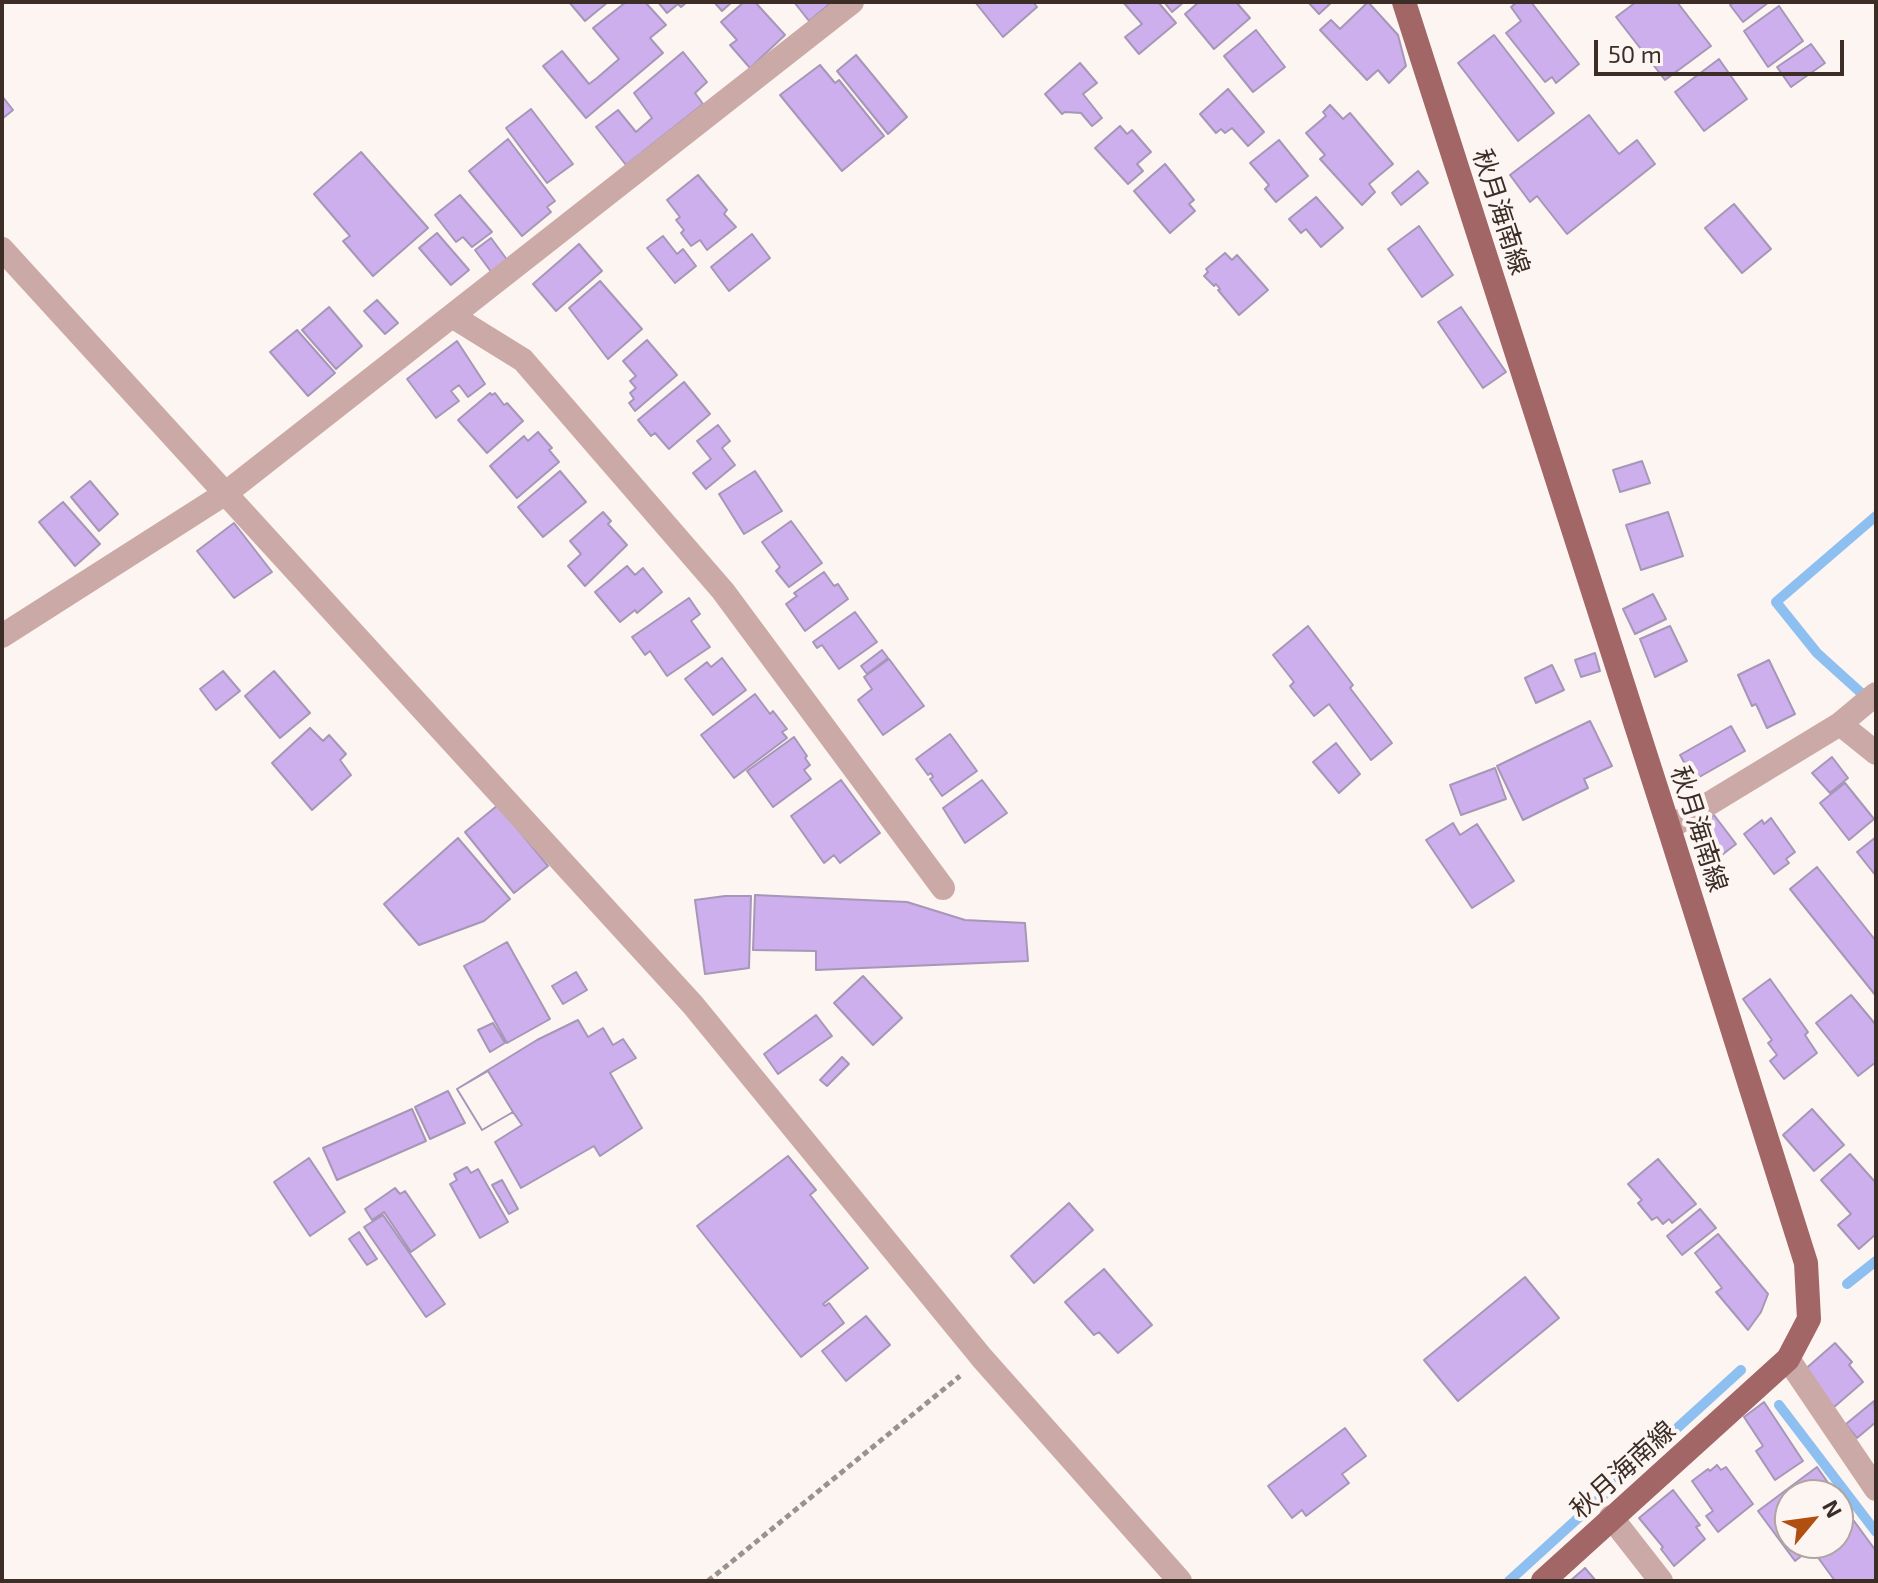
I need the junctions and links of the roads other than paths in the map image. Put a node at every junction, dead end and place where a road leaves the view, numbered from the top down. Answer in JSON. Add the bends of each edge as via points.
{"nodes":[{"id":1,"x":852,"y":2,"type":"edge"},
{"id":2,"x":1404,"y":2,"type":"edge"},
{"id":3,"x":2,"y":249,"type":"edge"},
{"id":4,"x":452,"y":316,"type":"junction"},
{"id":5,"x":226,"y":493,"type":"junction"},
{"id":6,"x":2,"y":636,"type":"edge"},
{"id":7,"x":1876,"y":694,"type":"edge"},
{"id":8,"x":1840,"y":724,"type":"junction"},
{"id":9,"x":1876,"y":753,"type":"edge"},
{"id":10,"x":1669,"y":828,"type":"junction"},
{"id":11,"x":943,"y":888,"type":"dead end"},
{"id":12,"x":1788,"y":1359,"type":"junction"},
{"id":13,"x":1876,"y":1489,"type":"edge"},
{"id":14,"x":1611,"y":1517,"type":"junction"},
{"id":15,"x":1180,"y":1581,"type":"edge"},
{"id":16,"x":1543,"y":1581,"type":"edge"},
{"id":17,"x":1661,"y":1581,"type":"edge"}],
"edges":[{"from":1,"to":4,"type":"street"},
{"from":2,"to":10,"type":"main road","name":"秋月海南線"},
{"from":3,"to":5,"type":"street"},
{"from":4,"to":5,"type":"street"},
{"from":4,"to":11,"type":"street","via":[[523,360],[723,591]]},
{"from":5,"to":6,"type":"street"},
{"from":5,"to":15,"type":"street","via":[[693,1005],[982,1358]]},
{"from":7,"to":8,"type":"street"},
{"from":8,"to":9,"type":"street"},
{"from":8,"to":10,"type":"street"},
{"from":10,"to":12,"type":"main road","name":"秋月海南線","via":[[1806,1263],[1809,1319]]},
{"from":12,"to":13,"type":"street"},
{"from":12,"to":14,"type":"main road","name":"秋月海南線"},
{"from":14,"to":16,"type":"main road","name":"秋月海南線"},
{"from":14,"to":17,"type":"street"}]}
